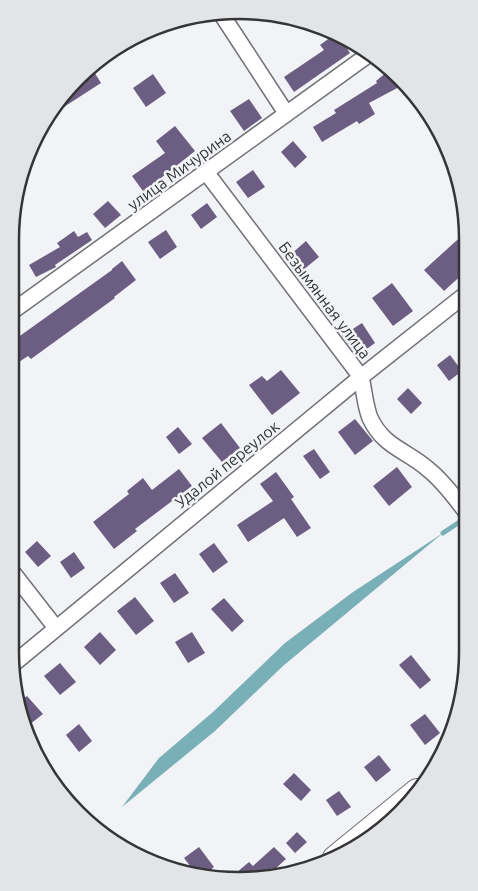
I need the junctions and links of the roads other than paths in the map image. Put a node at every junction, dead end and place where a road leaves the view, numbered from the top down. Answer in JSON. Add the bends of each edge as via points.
{"nodes":[{"id":1,"x":225,"y":19,"type":"edge"},
{"id":2,"x":364,"y":58,"type":"edge"},
{"id":3,"x":286,"y":113,"type":"junction"},
{"id":4,"x":206,"y":172,"type":"junction"},
{"id":5,"x":459,"y":300,"type":"edge"},
{"id":6,"x":19,"y":307,"type":"edge"},
{"id":7,"x":361,"y":377,"type":"junction"},
{"id":8,"x":459,"y":503,"type":"edge"},
{"id":9,"x":19,"y":581,"type":"edge"},
{"id":10,"x":56,"y":628,"type":"junction"},
{"id":11,"x":19,"y":659,"type":"edge"},
{"id":12,"x":384,"y":818,"type":"edge"},
{"id":13,"x":373,"y":827,"type":"edge"}],
"edges":[{"from":1,"to":3,"type":"street"},
{"from":2,"to":3,"type":"street","name":"улица Мичурина"},
{"from":3,"to":4,"type":"street","name":"улица Мичурина"},
{"from":4,"to":6,"type":"street","name":"улица Мичурина"},
{"from":4,"to":7,"type":"street","name":"Безымянная улица"},
{"from":5,"to":7,"type":"street","name":"Удалой переулок"},
{"from":7,"to":8,"type":"street","name":"Безымянная улица","via":[[370,417],[382,438],[440,479]]},
{"from":7,"to":10,"type":"street","name":"Удалой переулок"},
{"from":9,"to":10,"type":"street"},
{"from":10,"to":11,"type":"street","name":"Удалой переулок"},
{"from":12,"to":13,"type":"main road"}]}
